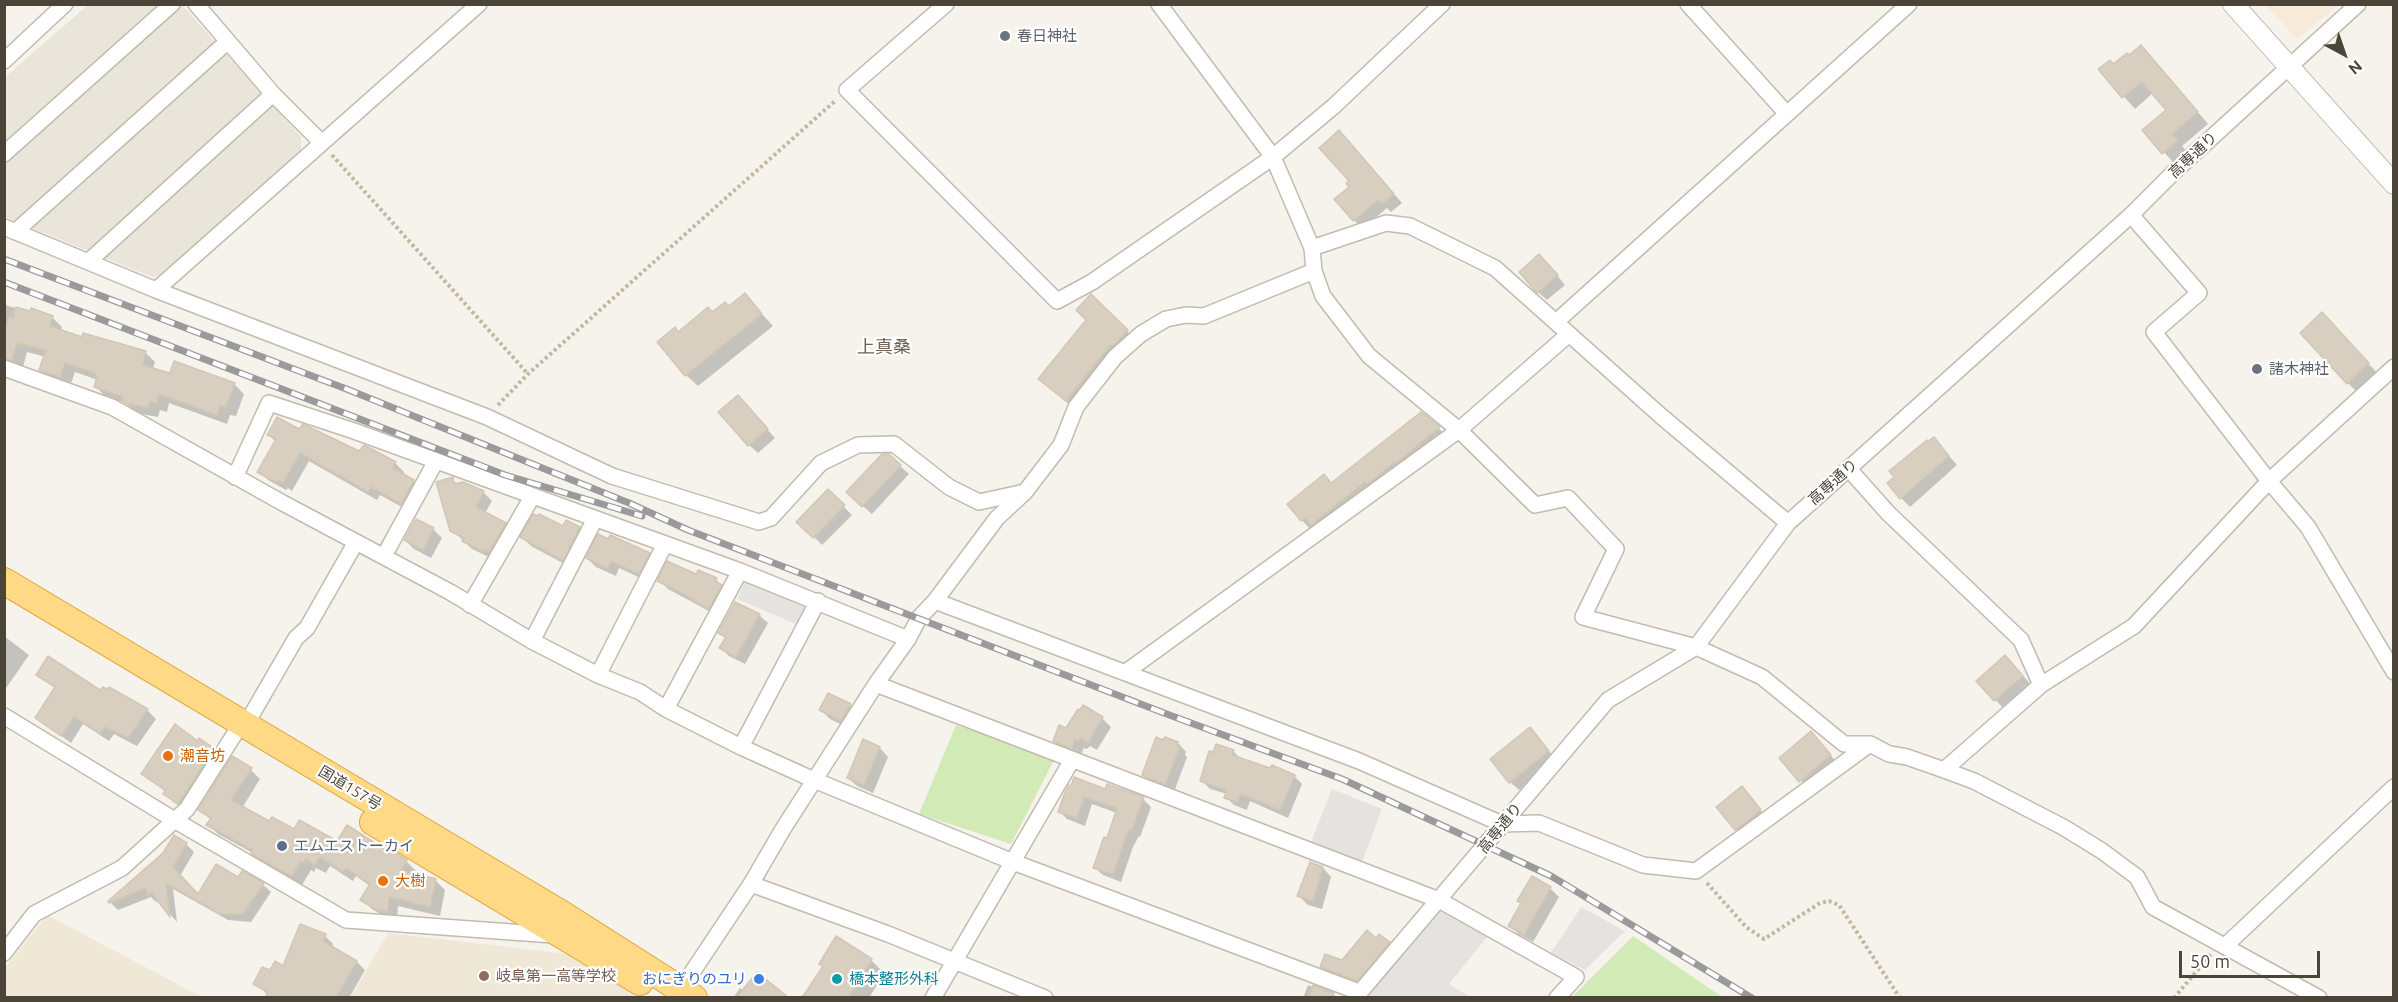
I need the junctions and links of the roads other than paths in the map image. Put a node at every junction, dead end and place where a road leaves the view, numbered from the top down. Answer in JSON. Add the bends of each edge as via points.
{"nodes":[{"id":1,"x":65,"y":4,"type":"edge"},
{"id":2,"x":172,"y":4,"type":"edge"},
{"id":3,"x":196,"y":4,"type":"edge"},
{"id":4,"x":479,"y":4,"type":"edge"},
{"id":5,"x":946,"y":4,"type":"edge"},
{"id":6,"x":1160,"y":4,"type":"edge"},
{"id":7,"x":1442,"y":4,"type":"edge"},
{"id":8,"x":1688,"y":4,"type":"edge"},
{"id":9,"x":1909,"y":4,"type":"edge"},
{"id":10,"x":2233,"y":4,"type":"edge"},
{"id":11,"x":2358,"y":4,"type":"edge"},
{"id":12,"x":226,"y":42,"type":"junction"},
{"id":13,"x":4,"y":61,"type":"edge"},
{"id":14,"x":2288,"y":66,"type":"junction"},
{"id":15,"x":273,"y":94,"type":"junction"},
{"id":16,"x":1787,"y":114,"type":"junction"},
{"id":17,"x":322,"y":143,"type":"junction"},
{"id":18,"x":4,"y":154,"type":"edge"},
{"id":19,"x":1273,"y":157,"type":"junction"},
{"id":20,"x":2394,"y":184,"type":"edge"},
{"id":21,"x":2131,"y":215,"type":"junction"},
{"id":22,"x":10,"y":230,"type":"edge"},
{"id":23,"x":1312,"y":249,"type":"junction"},
{"id":24,"x":89,"y":261,"type":"junction"},
{"id":25,"x":1314,"y":272,"type":"junction"},
{"id":26,"x":156,"y":290,"type":"junction"},
{"id":27,"x":1557,"y":322,"type":"junction"},
{"id":28,"x":1569,"y":334,"type":"junction"},
{"id":29,"x":4,"y":368,"type":"edge"},
{"id":30,"x":2394,"y":368,"type":"edge"},
{"id":31,"x":1459,"y":430,"type":"junction"},
{"id":32,"x":436,"y":461,"type":"junction"},
{"id":33,"x":1848,"y":468,"type":"junction"},
{"id":34,"x":235,"y":477,"type":"junction"},
{"id":35,"x":2269,"y":481,"type":"junction"},
{"id":36,"x":1025,"y":492,"type":"junction"},
{"id":37,"x":532,"y":497,"type":"junction"},
{"id":38,"x":595,"y":519,"type":"junction"},
{"id":39,"x":1788,"y":522,"type":"junction"},
{"id":40,"x":356,"y":542,"type":"junction"},
{"id":41,"x":665,"y":544,"type":"junction"},
{"id":42,"x":384,"y":556,"type":"junction"},
{"id":43,"x":740,"y":571,"type":"junction"},
{"id":44,"x":4,"y":582,"type":"edge"},
{"id":45,"x":818,"y":601,"type":"junction"},
{"id":46,"x":935,"y":601,"type":"junction"},
{"id":47,"x":4,"y":602,"type":"edge"},
{"id":48,"x":470,"y":605,"type":"junction"},
{"id":49,"x":908,"y":639,"type":"junction"},
{"id":50,"x":532,"y":641,"type":"junction"},
{"id":51,"x":1696,"y":647,"type":"junction"},
{"id":52,"x":1126,"y":672,"type":"junction"},
{"id":53,"x":2394,"y":672,"type":"edge"},
{"id":54,"x":598,"y":675,"type":"junction"},
{"id":55,"x":876,"y":684,"type":"junction"},
{"id":56,"x":2041,"y":685,"type":"junction"},
{"id":57,"x":666,"y":709,"type":"junction"},
{"id":58,"x":4,"y":716,"type":"edge"},
{"id":59,"x":237,"y":731,"type":"junction"},
{"id":60,"x":1870,"y":744,"type":"junction"},
{"id":61,"x":741,"y":747,"type":"junction"},
{"id":62,"x":1072,"y":760,"type":"junction"},
{"id":63,"x":1944,"y":770,"type":"junction"},
{"id":64,"x":814,"y":780,"type":"junction"},
{"id":65,"x":2394,"y":787,"type":"edge"},
{"id":66,"x":176,"y":821,"type":"junction"},
{"id":67,"x":1502,"y":824,"type":"junction"},
{"id":68,"x":1013,"y":862,"type":"junction"},
{"id":69,"x":751,"y":884,"type":"junction"},
{"id":70,"x":1439,"y":900,"type":"junction"},
{"id":71,"x":561,"y":936,"type":"junction"},
{"id":72,"x":2223,"y":945,"type":"junction"},
{"id":73,"x":4,"y":952,"type":"edge"},
{"id":74,"x":953,"y":962,"type":"junction"},
{"id":75,"x":679,"y":995,"type":"edge"},
{"id":76,"x":1357,"y":995,"type":"edge"},
{"id":77,"x":933,"y":998,"type":"edge"},
{"id":78,"x":1045,"y":998,"type":"edge"},
{"id":79,"x":1557,"y":998,"type":"edge"},
{"id":80,"x":2319,"y":998,"type":"edge"}],
"edges":[{"from":1,"to":13,"type":"street"},
{"from":2,"to":18,"type":"street"},
{"from":3,"to":12,"type":"street"},
{"from":4,"to":17,"type":"street"},
{"from":5,"to":19,"type":"street","via":[[847,90],[1057,301],[1092,282]]},
{"from":6,"to":19,"type":"street"},
{"from":7,"to":19,"type":"street","via":[[1334,106]]},
{"from":8,"to":16,"type":"street"},
{"from":9,"to":16,"type":"street"},
{"from":10,"to":14,"type":"street"},
{"from":11,"to":14,"type":"street","name":"高専通り"},
{"from":12,"to":15,"type":"street"},
{"from":12,"to":22,"type":"street"},
{"from":14,"to":20,"type":"street"},
{"from":14,"to":21,"type":"street","name":"高専通り"},
{"from":15,"to":17,"type":"street"},
{"from":15,"to":24,"type":"street"},
{"from":16,"to":27,"type":"street"},
{"from":17,"to":26,"type":"street"},
{"from":19,"to":23,"type":"street"},
{"from":21,"to":33,"type":"street","name":"高専通り"},
{"from":21,"to":35,"type":"street","via":[[2199,293],[2154,332]]},
{"from":22,"to":24,"type":"street"},
{"from":23,"to":25,"type":"street"},
{"from":23,"to":27,"type":"street","via":[[1386,223],[1410,226],[1495,268]]},
{"from":24,"to":26,"type":"street"},
{"from":25,"to":31,"type":"street","via":[[1323,296],[1369,356]]},
{"from":25,"to":36,"type":"street","via":[[1204,316],[1166,319],[1141,334],[1115,357],[1076,408],[1061,445]]},
{"from":26,"to":36,"type":"street","via":[[487,417],[612,476],[759,522],[771,518],[821,463],[858,445],[894,444],[948,487],[979,502]]},
{"from":27,"to":28,"type":"street"},
{"from":28,"to":31,"type":"street"},
{"from":28,"to":39,"type":"street"},
{"from":29,"to":34,"type":"street","via":[[112,407]]},
{"from":30,"to":35,"type":"street"},
{"from":31,"to":51,"type":"street","via":[[1535,505],[1568,498],[1616,549],[1583,617]]},
{"from":31,"to":52,"type":"street"},
{"from":32,"to":34,"type":"street","via":[[269,403]]},
{"from":32,"to":37,"type":"street"},
{"from":32,"to":42,"type":"street"},
{"from":33,"to":39,"type":"street","name":"高専通り"},
{"from":33,"to":56,"type":"street","via":[[1888,513],[2021,640]]},
{"from":34,"to":40,"type":"street"},
{"from":35,"to":53,"type":"street","via":[[2308,527]]},
{"from":35,"to":56,"type":"street","via":[[2134,626]]},
{"from":36,"to":46,"type":"street","via":[[998,518]]},
{"from":37,"to":38,"type":"street"},
{"from":37,"to":48,"type":"street"},
{"from":38,"to":41,"type":"street"},
{"from":38,"to":50,"type":"street"},
{"from":39,"to":51,"type":"street","name":"高専通り"},
{"from":40,"to":42,"type":"street"},
{"from":40,"to":59,"type":"street","via":[[307,628],[296,638],[252,714]]},
{"from":41,"to":43,"type":"street"},
{"from":41,"to":54,"type":"street"},
{"from":42,"to":48,"type":"street"},
{"from":43,"to":45,"type":"street"},
{"from":43,"to":57,"type":"street"},
{"from":44,"to":59,"type":"highway","name":"国道157号"},
{"from":45,"to":49,"type":"street"},
{"from":45,"to":61,"type":"street"},
{"from":46,"to":49,"type":"street","via":[[919,618]]},
{"from":46,"to":52,"type":"street"},
{"from":47,"to":59,"type":"highway","name":"国道157号"},
{"from":48,"to":50,"type":"street"},
{"from":49,"to":55,"type":"street"},
{"from":50,"to":54,"type":"street"},
{"from":51,"to":60,"type":"street","via":[[1762,676],[1844,744]]},
{"from":51,"to":67,"type":"street","name":"高専通り","via":[[1608,700]]},
{"from":52,"to":67,"type":"street","via":[[1359,760]]},
{"from":54,"to":57,"type":"street","via":[[640,692]]},
{"from":55,"to":62,"type":"street"},
{"from":55,"to":64,"type":"street"},
{"from":56,"to":63,"type":"street"},
{"from":57,"to":61,"type":"street"},
{"from":58,"to":66,"type":"street"},
{"from":59,"to":66,"type":"street"},
{"from":59,"to":71,"type":"highway","name":"国道157号"},
{"from":59,"to":75,"type":"highway","name":"国道157号","via":[[562,914]]},
{"from":60,"to":63,"type":"street"},
{"from":60,"to":67,"type":"street","via":[[1696,871],[1643,865],[1539,823]]},
{"from":61,"to":64,"type":"street"},
{"from":62,"to":68,"type":"street"},
{"from":62,"to":70,"type":"street"},
{"from":63,"to":72,"type":"street","via":[[2102,850],[2137,877],[2153,907]]},
{"from":64,"to":68,"type":"street"},
{"from":64,"to":69,"type":"street"},
{"from":65,"to":72,"type":"street"},
{"from":66,"to":71,"type":"street","via":[[346,920]]},
{"from":66,"to":73,"type":"street","via":[[122,868],[34,914]]},
{"from":67,"to":70,"type":"street","name":"高専通り"},
{"from":68,"to":74,"type":"street"},
{"from":68,"to":76,"type":"street"},
{"from":69,"to":74,"type":"street"},
{"from":69,"to":75,"type":"street"},
{"from":70,"to":76,"type":"street","name":"高専通り"},
{"from":70,"to":79,"type":"street","via":[[1576,977]]},
{"from":71,"to":75,"type":"highway","name":"国道157号"},
{"from":72,"to":80,"type":"street"},
{"from":74,"to":77,"type":"street"},
{"from":74,"to":78,"type":"street"}]}
